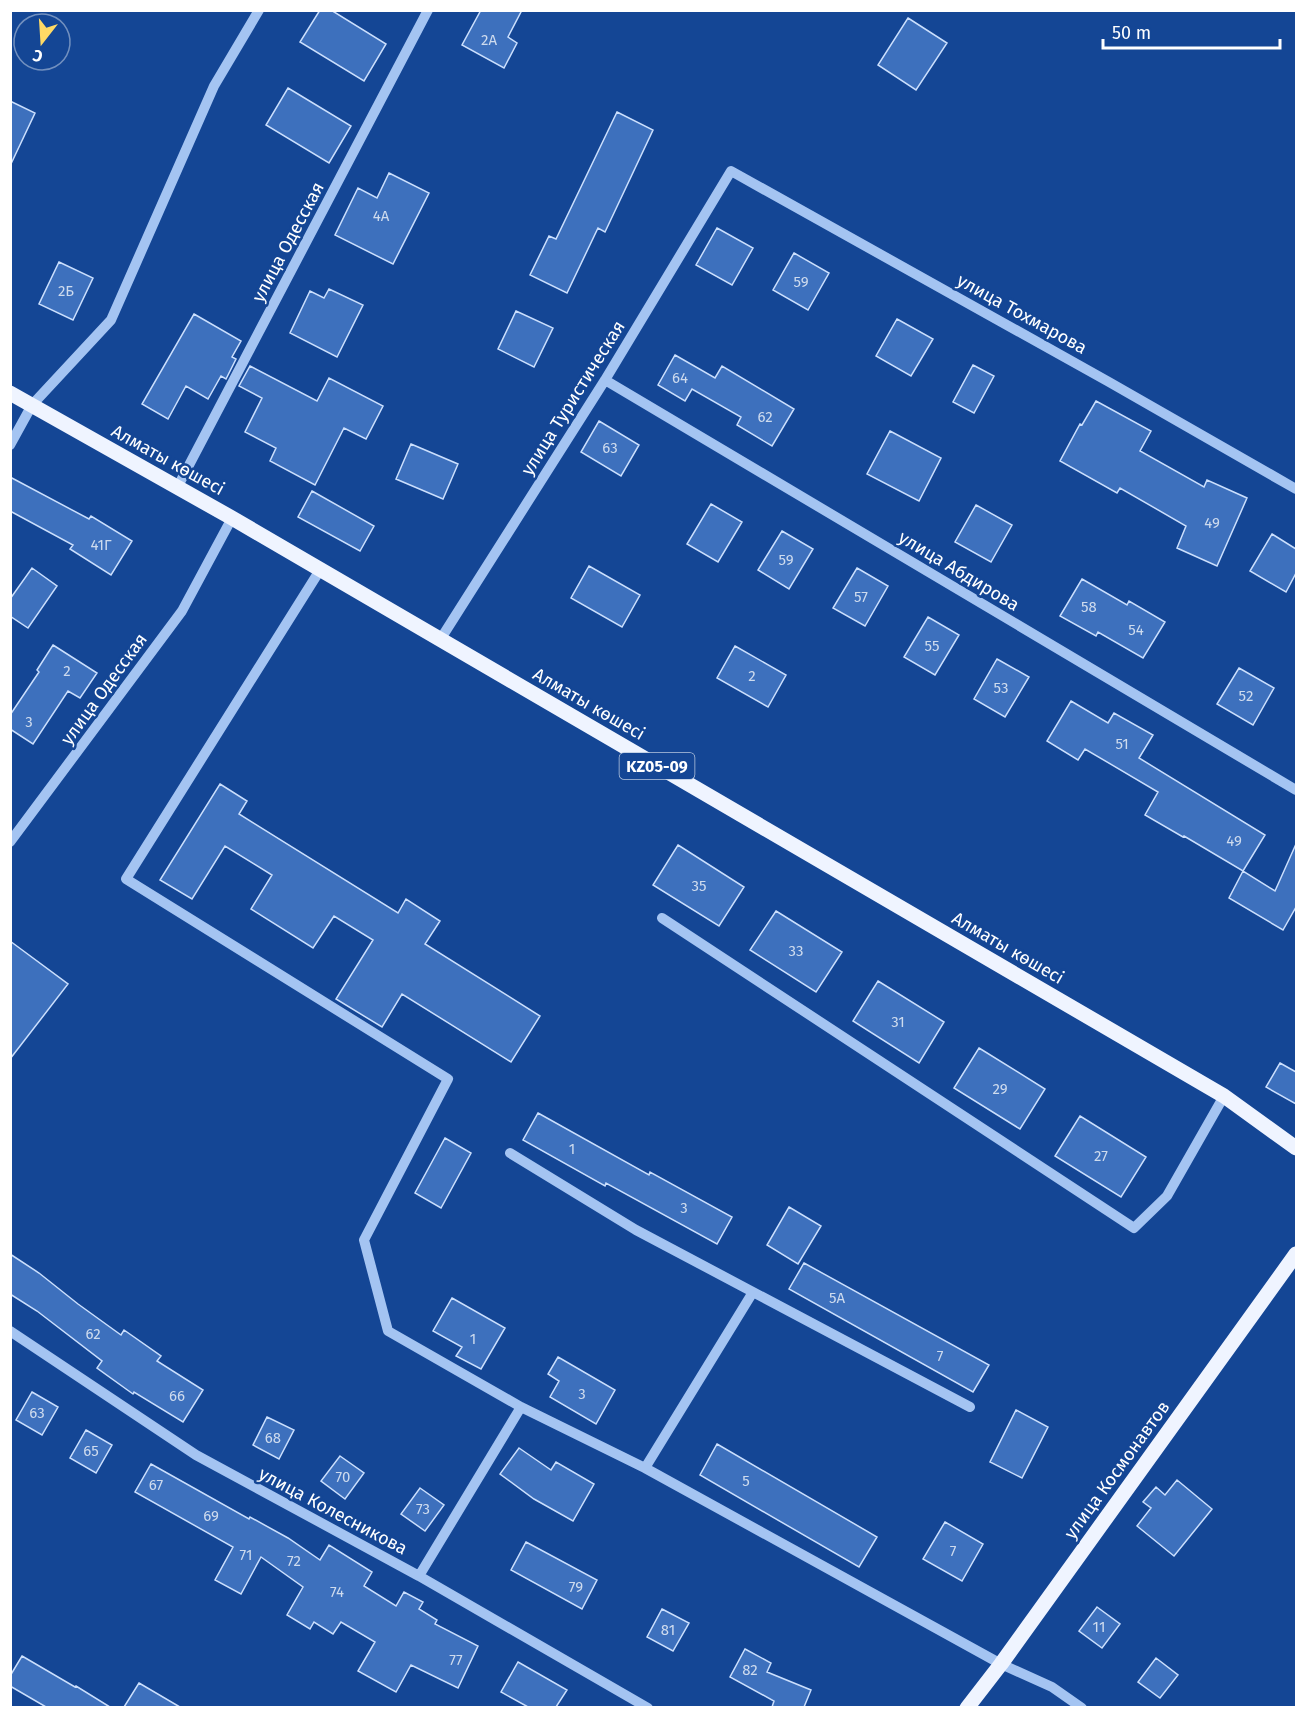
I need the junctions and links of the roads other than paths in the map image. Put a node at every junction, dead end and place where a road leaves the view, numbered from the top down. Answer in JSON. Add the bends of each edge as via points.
{"nodes":[{"id":1,"x":259,"y":10,"type":"edge"},
{"id":2,"x":428,"y":10,"type":"edge"},
{"id":3,"x":731,"y":171,"type":"joint"},
{"id":4,"x":605,"y":380,"type":"junction"},
{"id":5,"x":10,"y":393,"type":"edge"},
{"id":6,"x":32,"y":405,"type":"junction"},
{"id":7,"x":10,"y":445,"type":"edge"},
{"id":8,"x":177,"y":488,"type":"junction"},
{"id":9,"x":1296,"y":489,"type":"edge"},
{"id":10,"x":232,"y":518,"type":"junction"},
{"id":11,"x":320,"y":570,"type":"junction"},
{"id":12,"x":441,"y":640,"type":"junction"},
{"id":13,"x":1296,"y":790,"type":"edge"},
{"id":14,"x":10,"y":842,"type":"edge"},
{"id":15,"x":662,"y":918,"type":"dead end"},
{"id":16,"x":1224,"y":1096,"type":"junction"},
{"id":17,"x":1296,"y":1149,"type":"edge"},
{"id":18,"x":510,"y":1153,"type":"dead end"},
{"id":19,"x":1296,"y":1254,"type":"edge"},
{"id":20,"x":753,"y":1292,"type":"junction"},
{"id":21,"x":10,"y":1331,"type":"edge"},
{"id":22,"x":521,"y":1407,"type":"junction"},
{"id":23,"x":970,"y":1407,"type":"dead end"},
{"id":24,"x":645,"y":1468,"type":"junction"},
{"id":25,"x":419,"y":1576,"type":"junction"},
{"id":26,"x":1001,"y":1664,"type":"junction"},
{"id":27,"x":648,"y":1707,"type":"edge"},
{"id":28,"x":967,"y":1707,"type":"edge"},
{"id":29,"x":1082,"y":1707,"type":"edge"}],
"edges":[{"from":1,"to":6,"type":"street","via":[[214,86],[111,320]]},
{"from":2,"to":8,"type":"street","name":"улица Одесская"},
{"from":3,"to":4,"type":"street","name":"улица Туристическая"},
{"from":3,"to":9,"type":"street","name":"улица Тохмарова"},
{"from":4,"to":12,"type":"street","name":"улица Туристическая"},
{"from":4,"to":13,"type":"street","name":"улица Абдирова"},
{"from":5,"to":6,"type":"main road","name":"Алматы көшесі","number":"KZ05-09"},
{"from":6,"to":7,"type":"street"},
{"from":6,"to":8,"type":"main road","name":"Алматы көшесі","number":"KZ05-09"},
{"from":8,"to":10,"type":"main road","name":"Алматы көшесі","number":"KZ05-09"},
{"from":10,"to":11,"type":"main road","name":"Алматы көшесі","number":"KZ05-09"},
{"from":10,"to":14,"type":"street","name":"улица Одесская","via":[[182,611]]},
{"from":11,"to":12,"type":"main road","name":"Алматы көшесі","number":"KZ05-09"},
{"from":11,"to":22,"type":"street","via":[[126,879],[448,1079],[364,1240],[388,1332]]},
{"from":12,"to":16,"type":"main road","name":"Алматы көшесі","number":"KZ05-09"},
{"from":15,"to":16,"type":"street","via":[[1134,1228],[1167,1196]]},
{"from":16,"to":17,"type":"main road","name":"Алматы көшесі","number":"KZ05-09"},
{"from":18,"to":20,"type":"street","via":[[636,1230]]},
{"from":19,"to":26,"type":"main road","name":"улица Космонавтов"},
{"from":20,"to":23,"type":"street"},
{"from":20,"to":24,"type":"street"},
{"from":21,"to":25,"type":"street","name":"улица Колесникова","via":[[196,1455]]},
{"from":22,"to":24,"type":"street"},
{"from":22,"to":25,"type":"street"},
{"from":24,"to":26,"type":"street"},
{"from":25,"to":27,"type":"street","name":"улица Колесникова"},
{"from":26,"to":28,"type":"main road","name":"улица Космонавтов"},
{"from":26,"to":29,"type":"street","via":[[1052,1687]]}]}
